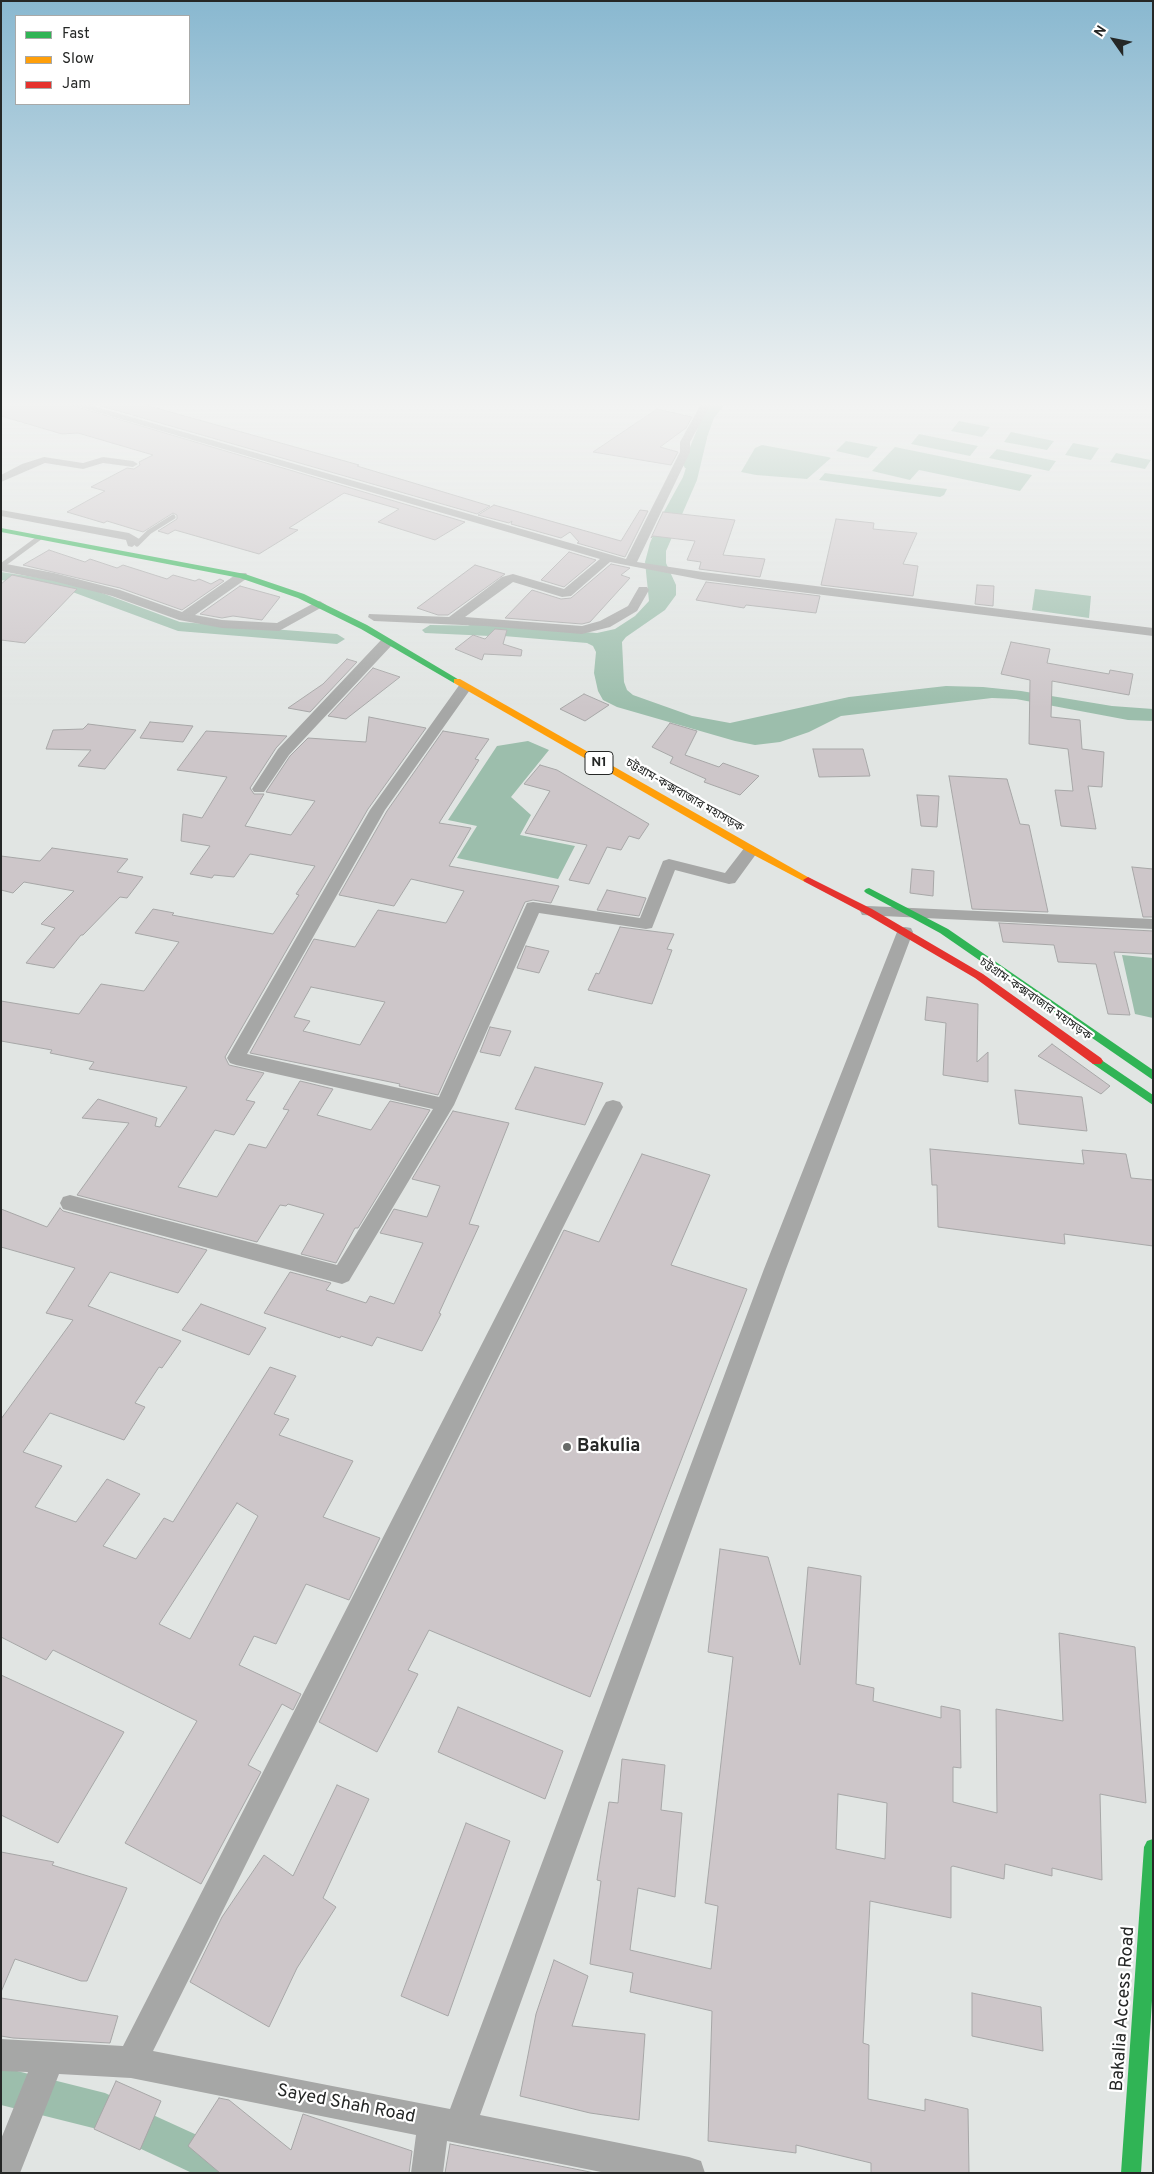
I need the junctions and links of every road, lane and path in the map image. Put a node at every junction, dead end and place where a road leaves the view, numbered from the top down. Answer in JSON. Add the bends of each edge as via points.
{"nodes":[{"id":1,"x":426,"y":505,"type":"edge"},
{"id":2,"x":659,"y":505,"type":"edge"},
{"id":3,"x":1,"y":513,"type":"edge"},
{"id":4,"x":173,"y":517,"type":"dead end"},
{"id":5,"x":1,"y":519,"type":"edge"},
{"id":6,"x":5,"y":532,"type":"edge"},
{"id":7,"x":39,"y":538,"type":"junction"},
{"id":8,"x":140,"y":547,"type":"junction"},
{"id":9,"x":208,"y":557,"type":"dead end"},
{"id":10,"x":608,"y":558,"type":"junction"},
{"id":11,"x":630,"y":564,"type":"junction"},
{"id":12,"x":1,"y":567,"type":"edge"},
{"id":13,"x":242,"y":576,"type":"junction"},
{"id":14,"x":288,"y":579,"type":"dead end"},
{"id":15,"x":1,"y":580,"type":"edge"},
{"id":16,"x":48,"y":589,"type":"dead end"},
{"id":17,"x":643,"y":590,"type":"dead end"},
{"id":18,"x":320,"y":605,"type":"junction"},
{"id":19,"x":370,"y":615,"type":"joint"},
{"id":20,"x":184,"y":617,"type":"junction"},
{"id":21,"x":453,"y":620,"type":"junction"},
{"id":22,"x":398,"y":630,"type":"dead end"},
{"id":23,"x":1153,"y":632,"type":"edge"},
{"id":24,"x":387,"y":642,"type":"junction"},
{"id":25,"x":465,"y":687,"type":"junction"},
{"id":26,"x":259,"y":789,"type":"dead end"},
{"id":27,"x":751,"y":850,"type":"junction"},
{"id":28,"x":859,"y":886,"type":"dead end"},
{"id":29,"x":868,"y":910,"type":"joint"},
{"id":30,"x":908,"y":922,"type":"junction"},
{"id":31,"x":1153,"y":924,"type":"edge"},
{"id":32,"x":1153,"y":1076,"type":"edge"},
{"id":33,"x":1153,"y":1101,"type":"edge"},
{"id":34,"x":445,"y":1105,"type":"junction"},
{"id":35,"x":613,"y":1107,"type":"dead end"},
{"id":36,"x":70,"y":1203,"type":"dead end"},
{"id":37,"x":1153,"y":1847,"type":"edge"},
{"id":38,"x":1,"y":2055,"type":"edge"},
{"id":39,"x":46,"y":2061,"type":"junction"},
{"id":40,"x":131,"y":2062,"type":"junction"},
{"id":41,"x":446,"y":2125,"type":"junction"},
{"id":42,"x":7,"y":2166,"type":"edge"},
{"id":43,"x":427,"y":2173,"type":"edge"},
{"id":44,"x":689,"y":2173,"type":"edge"},
{"id":45,"x":1130,"y":2173,"type":"edge"}],
"edges":[{"from":1,"to":10,"type":"street"},
{"from":2,"to":11,"type":"street"},
{"from":3,"to":8,"type":"street","via":[[128,537]]},
{"from":4,"to":8,"type":"lane","via":[[149,532]]},
{"from":5,"to":8,"type":"main road","name":"চট্টগ্রাম-কক্সবাজার মহাসড়ক","number":"N1"},
{"from":6,"to":7,"type":"main road","name":"চট্টগ্রাম-কক্সবাজার মহাসড়ক","number":"N1"},
{"from":7,"to":8,"type":"main road","name":"চট্টগ্রাম-কক্সবাজার মহাসড়ক","number":"N1"},
{"from":7,"to":12,"type":"lane"},
{"from":8,"to":13,"type":"main road","name":"চট্টগ্রাম-কক্সবাজার মহাসড়ক","number":"N1"},
{"from":9,"to":14,"type":"main road"},
{"from":10,"to":11,"type":"street"},
{"from":10,"to":21,"type":"street","via":[[567,593],[513,578],[506,580]]},
{"from":11,"to":23,"type":"street"},
{"from":12,"to":20,"type":"street","via":[[116,593]]},
{"from":13,"to":18,"type":"main road","name":"চট্টগ্রাম-কক্সবাজার মহাসড়ক","number":"N1"},
{"from":13,"to":20,"type":"street"},
{"from":15,"to":16,"type":"street"},
{"from":17,"to":21,"type":"street","via":[[633,608],[593,629]]},
{"from":18,"to":20,"type":"street","via":[[279,626],[222,624]]},
{"from":18,"to":24,"type":"main road","name":"চট্টগ্রাম-কক্সবাজার মহাসড়ক","number":"N1"},
{"from":19,"to":21,"type":"street"},
{"from":19,"to":22,"type":"main road"},
{"from":24,"to":25,"type":"main road","name":"চট্টগ্রাম-কক্সবাজার মহাসড়ক","number":"N1"},
{"from":24,"to":26,"type":"street","via":[[283,752]]},
{"from":25,"to":27,"type":"main road","name":"চট্টগ্রাম-কক্সবাজার মহাসড়ক","number":"N1"},
{"from":25,"to":34,"type":"street","via":[[378,810],[236,1058]]},
{"from":27,"to":29,"type":"main road","name":"চট্টগ্রাম-কক্সবাজার মহাসড়ক","number":"N1"},
{"from":27,"to":34,"type":"street","via":[[729,878],[669,864],[646,924],[533,907]]},
{"from":28,"to":30,"type":"main road","name":"চট্টগ্রাম-কক্সবাজার মহাসড়ক"},
{"from":29,"to":30,"type":"street"},
{"from":30,"to":31,"type":"street"},
{"from":30,"to":32,"type":"main road","name":"চট্টগ্রাম-কক্সবাজার মহাসড়ক","via":[[944,931]]},
{"from":30,"to":33,"type":"main road","name":"চট্টগ্রাম-কক্সবাজার মহাসড়ক"},
{"from":30,"to":41,"type":"street"},
{"from":34,"to":36,"type":"street","via":[[342,1275]]},
{"from":35,"to":40,"type":"street"},
{"from":37,"to":45,"type":"main road","name":"Bakalia Access Road"},
{"from":38,"to":39,"type":"street","name":"Sayed Shah Road"},
{"from":39,"to":40,"type":"street","name":"Sayed Shah Road"},
{"from":39,"to":42,"type":"street"},
{"from":40,"to":41,"type":"street","name":"Sayed Shah Road"},
{"from":41,"to":43,"type":"street"},
{"from":41,"to":44,"type":"street","name":"Sayed Shah Road"}]}
